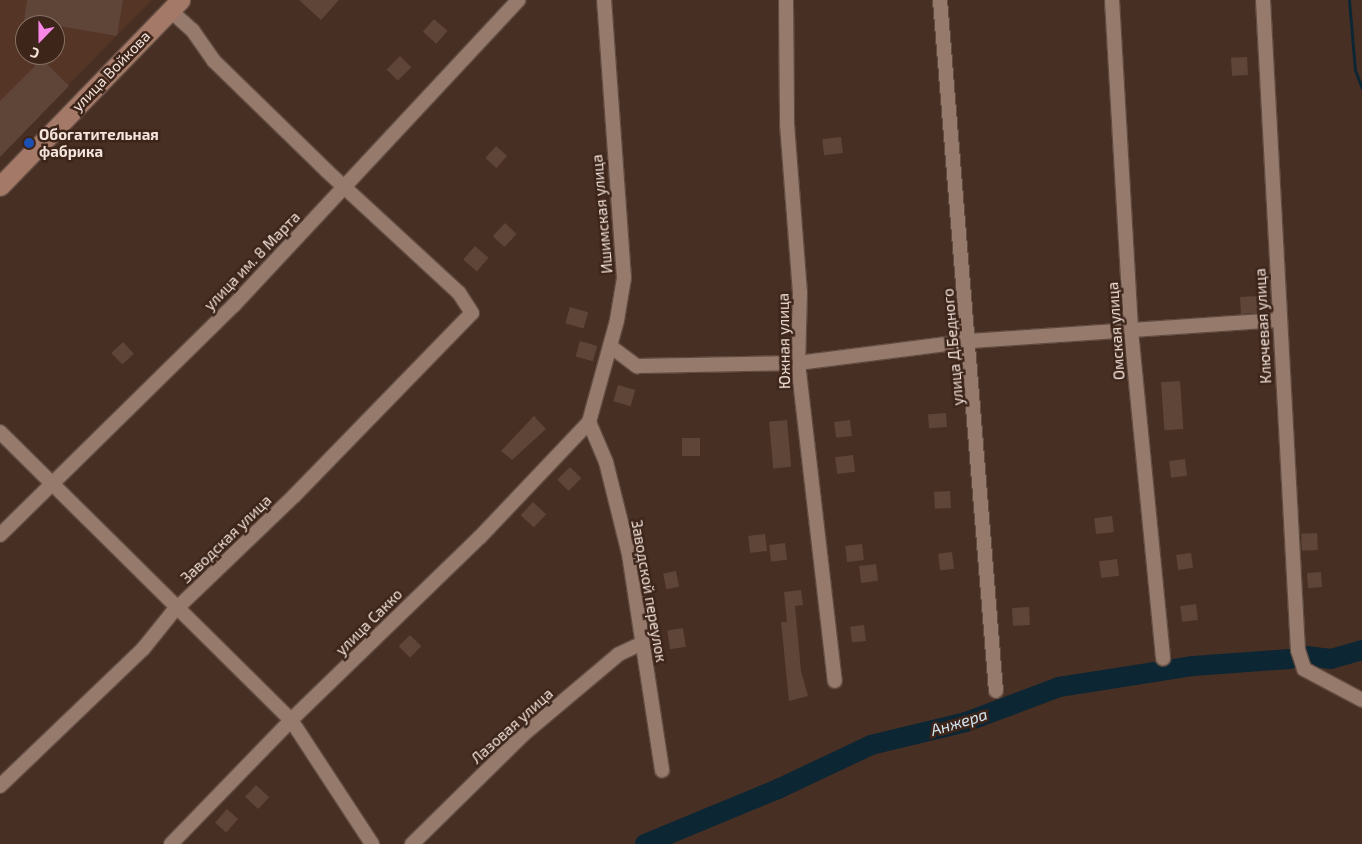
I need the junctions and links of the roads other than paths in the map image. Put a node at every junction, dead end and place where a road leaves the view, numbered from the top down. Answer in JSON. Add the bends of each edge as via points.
{"nodes":[{"id":1,"x":518,"y":0,"type":"edge"},
{"id":2,"x":604,"y":0,"type":"edge"},
{"id":3,"x":786,"y":0,"type":"edge"},
{"id":4,"x":940,"y":0,"type":"edge"},
{"id":5,"x":1112,"y":0,"type":"edge"},
{"id":6,"x":1262,"y":0,"type":"edge"},
{"id":7,"x":175,"y":5,"type":"edge"},
{"id":8,"x":0,"y":186,"type":"edge"},
{"id":9,"x":346,"y":186,"type":"junction"},
{"id":10,"x":1279,"y":320,"type":"junction"},
{"id":11,"x":1131,"y":331,"type":"junction"},
{"id":12,"x":970,"y":342,"type":"junction"},
{"id":13,"x":610,"y":346,"type":"junction"},
{"id":14,"x":798,"y":363,"type":"junction"},
{"id":15,"x":589,"y":422,"type":"junction"},
{"id":16,"x":0,"y":432,"type":"edge"},
{"id":17,"x":52,"y":482,"type":"junction"},
{"id":18,"x":0,"y":535,"type":"edge"},
{"id":19,"x":179,"y":606,"type":"junction"},
{"id":20,"x":643,"y":643,"type":"junction"},
{"id":21,"x":1163,"y":658,"type":"dead end"},
{"id":22,"x":835,"y":681,"type":"dead end"},
{"id":23,"x":996,"y":692,"type":"dead end"},
{"id":24,"x":1362,"y":700,"type":"edge"},
{"id":25,"x":291,"y":720,"type":"junction"},
{"id":26,"x":662,"y":770,"type":"dead end"},
{"id":27,"x":0,"y":786,"type":"edge"},
{"id":28,"x":171,"y":844,"type":"edge"},
{"id":29,"x":372,"y":844,"type":"edge"},
{"id":30,"x":412,"y":844,"type":"edge"}],
"edges":[{"from":1,"to":9,"type":"street","name":"улица им. 8 Марта"},
{"from":2,"to":13,"type":"street","name":"Ишимская улица","via":[[624,278]]},
{"from":3,"to":14,"type":"street","name":"Южная улица","via":[[787,124],[800,292]]},
{"from":4,"to":12,"type":"street","name":"улица Д.Бедного"},
{"from":5,"to":11,"type":"street","name":"Омская улица"},
{"from":6,"to":10,"type":"street","name":"Ключевая улица"},
{"from":7,"to":8,"type":"street","name":"улица Войкова"},
{"from":7,"to":9,"type":"street","via":[[214,61]]},
{"from":9,"to":17,"type":"street","name":"улица им. 8 Марта","via":[[234,305]]},
{"from":9,"to":19,"type":"street","name":"Заводская улица","via":[[459,293],[472,313],[294,496]]},
{"from":10,"to":11,"type":"street"},
{"from":10,"to":24,"type":"street","name":"Ключевая улица","via":[[1298,650],[1304,669]]},
{"from":11,"to":12,"type":"street"},
{"from":11,"to":21,"type":"street","name":"Омская улица"},
{"from":12,"to":14,"type":"street"},
{"from":12,"to":23,"type":"street","name":"улица Д.Бедного"},
{"from":13,"to":14,"type":"street","via":[[637,366]]},
{"from":13,"to":15,"type":"street","name":"Ишимская улица"},
{"from":14,"to":22,"type":"street","name":"Южная улица"},
{"from":15,"to":20,"type":"street","name":"Заводской переулок","via":[[606,462],[629,554]]},
{"from":15,"to":25,"type":"street","name":"улица Сакко","via":[[480,537]]},
{"from":16,"to":17,"type":"street"},
{"from":17,"to":18,"type":"street","name":"улица им. 8 Марта"},
{"from":17,"to":19,"type":"street"},
{"from":19,"to":25,"type":"street"},
{"from":19,"to":27,"type":"street","name":"Заводская улица","via":[[143,649]]},
{"from":20,"to":26,"type":"street","name":"Заводской переулок"},
{"from":20,"to":30,"type":"street","name":"Лазовая улица","via":[[619,654],[524,734]]},
{"from":25,"to":28,"type":"street","name":"улица Сакко"},
{"from":25,"to":29,"type":"street"}]}
